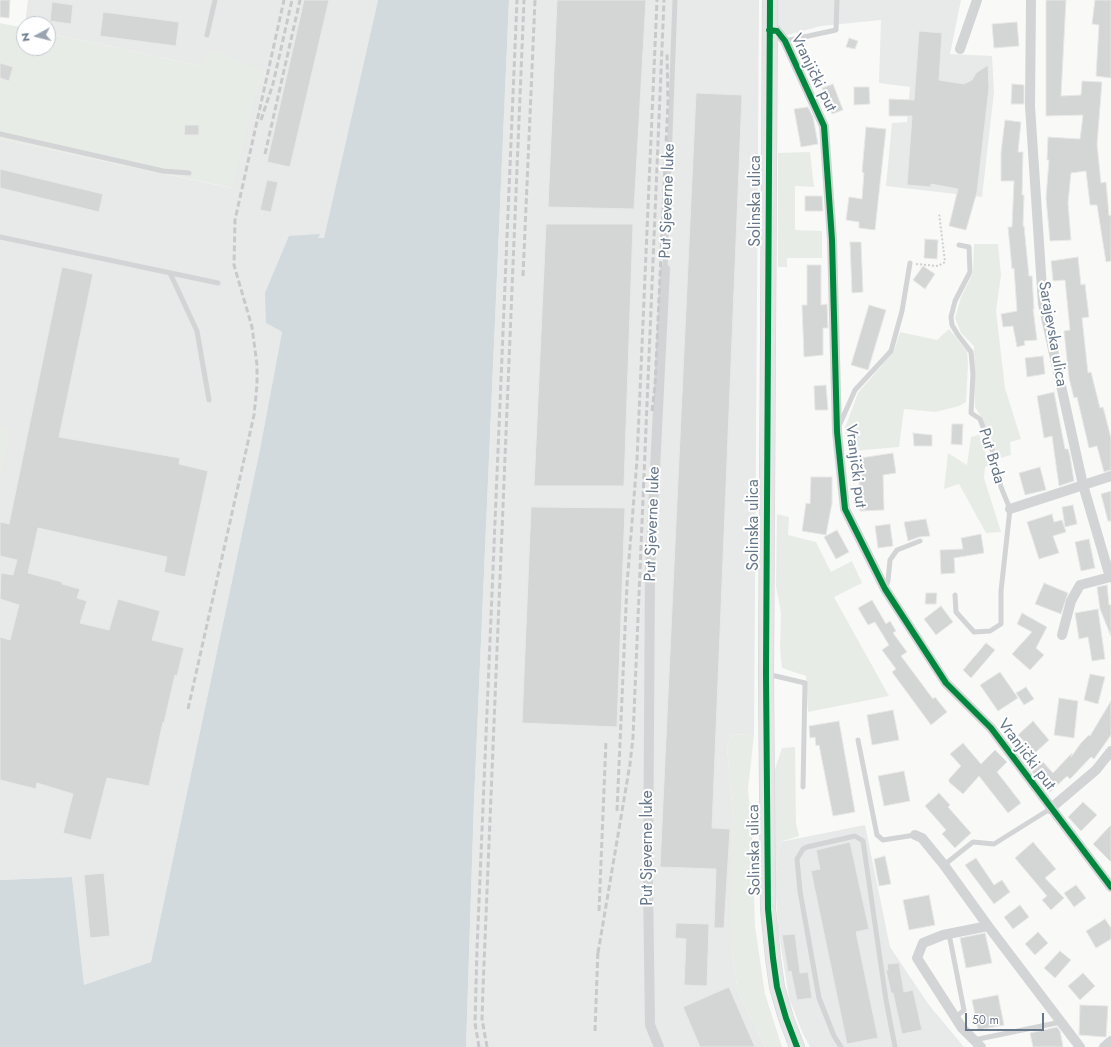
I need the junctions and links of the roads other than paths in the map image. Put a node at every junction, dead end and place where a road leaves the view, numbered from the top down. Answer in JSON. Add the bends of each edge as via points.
{"nodes":[{"id":1,"x":215,"y":0,"type":"edge"},
{"id":2,"x":675,"y":0,"type":"edge"},
{"id":3,"x":770,"y":0,"type":"edge"},
{"id":4,"x":837,"y":0,"type":"edge"},
{"id":5,"x":977,"y":0,"type":"edge"},
{"id":6,"x":1032,"y":0,"type":"edge"},
{"id":7,"x":769,"y":30,"type":"junction"},
{"id":8,"x":207,"y":35,"type":"dead end"},
{"id":9,"x":785,"y":41,"type":"junction"},
{"id":10,"x":960,"y":49,"type":"dead end"},
{"id":11,"x":0,"y":134,"type":"edge"},
{"id":12,"x":189,"y":173,"type":"dead end"},
{"id":13,"x":0,"y":237,"type":"edge"},
{"id":14,"x":959,"y":245,"type":"dead end"},
{"id":15,"x":910,"y":263,"type":"road end"},
{"id":16,"x":665,"y":269,"type":"joint"},
{"id":17,"x":170,"y":273,"type":"junction"},
{"id":18,"x":218,"y":283,"type":"dead end"},
{"id":19,"x":209,"y":400,"type":"dead end"},
{"id":20,"x":836,"y":432,"type":"junction"},
{"id":21,"x":1111,"y":476,"type":"edge"},
{"id":22,"x":1083,"y":485,"type":"junction"},
{"id":23,"x":1010,"y":509,"type":"junction"},
{"id":24,"x":920,"y":541,"type":"dead end"},
{"id":25,"x":885,"y":589,"type":"junction"},
{"id":26,"x":955,"y":594,"type":"dead end"},
{"id":27,"x":1062,"y":635,"type":"dead end"},
{"id":28,"x":766,"y":673,"type":"junction"},
{"id":29,"x":858,"y":740,"type":"dead end"},
{"id":30,"x":1111,"y":751,"type":"edge"},
{"id":31,"x":803,"y":787,"type":"dead end"},
{"id":32,"x":1050,"y":809,"type":"junction"},
{"id":33,"x":915,"y":834,"type":"joint"},
{"id":34,"x":944,"y":865,"type":"junction"},
{"id":35,"x":1111,"y":888,"type":"edge"},
{"id":36,"x":988,"y":926,"type":"junction"},
{"id":37,"x":949,"y":934,"type":"junction"},
{"id":38,"x":955,"y":1018,"type":"junction"},
{"id":39,"x":1060,"y":1022,"type":"junction"},
{"id":40,"x":1111,"y":1041,"type":"edge"},
{"id":41,"x":977,"y":1043,"type":"edge"},
{"id":42,"x":659,"y":1047,"type":"edge"},
{"id":43,"x":797,"y":1047,"type":"edge"},
{"id":44,"x":842,"y":1047,"type":"edge"},
{"id":45,"x":895,"y":1047,"type":"edge"},
{"id":46,"x":1080,"y":1047,"type":"edge"},
{"id":47,"x":1104,"y":1047,"type":"edge"}],
"edges":[{"from":1,"to":8,"type":"lane"},
{"from":2,"to":16,"type":"lane","name":"Put Sjeverne luke"},
{"from":3,"to":7,"type":"main road","name":"Solinska ulica"},
{"from":4,"to":9,"type":"lane","name":"Vranjički put","via":[[836,30]]},
{"from":5,"to":10,"type":"street"},
{"from":6,"to":22,"type":"street","name":"Sarajevska ulica","via":[[1030,106],[1043,304]]},
{"from":7,"to":9,"type":"street","name":"Vranjički put","via":[[777,31]]},
{"from":7,"to":28,"type":"main road","name":"Solinska ulica"},
{"from":9,"to":20,"type":"street","name":"Vranjički put","via":[[824,126],[832,240]]},
{"from":11,"to":12,"type":"lane","via":[[163,171]]},
{"from":13,"to":17,"type":"lane"},
{"from":14,"to":23,"type":"lane","name":"Put Brda","via":[[968,247],[970,272],[955,301],[952,325],[971,352],[971,413],[980,419]]},
{"from":15,"to":20,"type":"lane","name":"Vranjički put","via":[[902,311],[890,351],[855,390]]},
{"from":16,"to":42,"type":"street","name":"Put Sjeverne luke","via":[[650,569],[650,1025]]},
{"from":17,"to":18,"type":"lane"},
{"from":17,"to":19,"type":"lane","via":[[197,331]]},
{"from":20,"to":25,"type":"street","name":"Vranjički put","via":[[845,509]]},
{"from":21,"to":22,"type":"street"},
{"from":22,"to":23,"type":"street"},
{"from":22,"to":27,"type":"street","name":"Sarajevska ulica","via":[[1110,577],[1080,585],[1071,601]]},
{"from":23,"to":26,"type":"lane","via":[[1001,591],[1001,624],[990,631],[974,632],[956,612]]},
{"from":24,"to":25,"type":"lane","via":[[897,550],[890,560]]},
{"from":25,"to":32,"type":"street","name":"Vranjički put","via":[[946,683],[991,728]]},
{"from":28,"to":31,"type":"lane","via":[[805,684]]},
{"from":28,"to":43,"type":"main road","name":"Solinska ulica","via":[[768,909],[778,987]]},
{"from":29,"to":33,"type":"lane","via":[[877,835],[883,840]]},
{"from":30,"to":32,"type":"street","via":[[1096,770]]},
{"from":32,"to":34,"type":"lane","via":[[994,844],[973,842]]},
{"from":32,"to":35,"type":"street","name":"Vranjički put"},
{"from":33,"to":34,"type":"street","via":[[922,838]]},
{"from":34,"to":36,"type":"street"},
{"from":36,"to":37,"type":"street"},
{"from":36,"to":39,"type":"street"},
{"from":37,"to":38,"type":"lane","via":[[964,1010]]},
{"from":37,"to":38,"type":"street","via":[[923,943],[917,958]]},
{"from":38,"to":41,"type":"street"},
{"from":39,"to":41,"type":"lane"},
{"from":39,"to":46,"type":"street"},
{"from":40,"to":47,"type":"street"},
{"from":44,"to":45,"type":"lane","via":[[834,1036],[820,998],[800,891],[798,859],[807,847],[855,836],[863,841]]}]}
